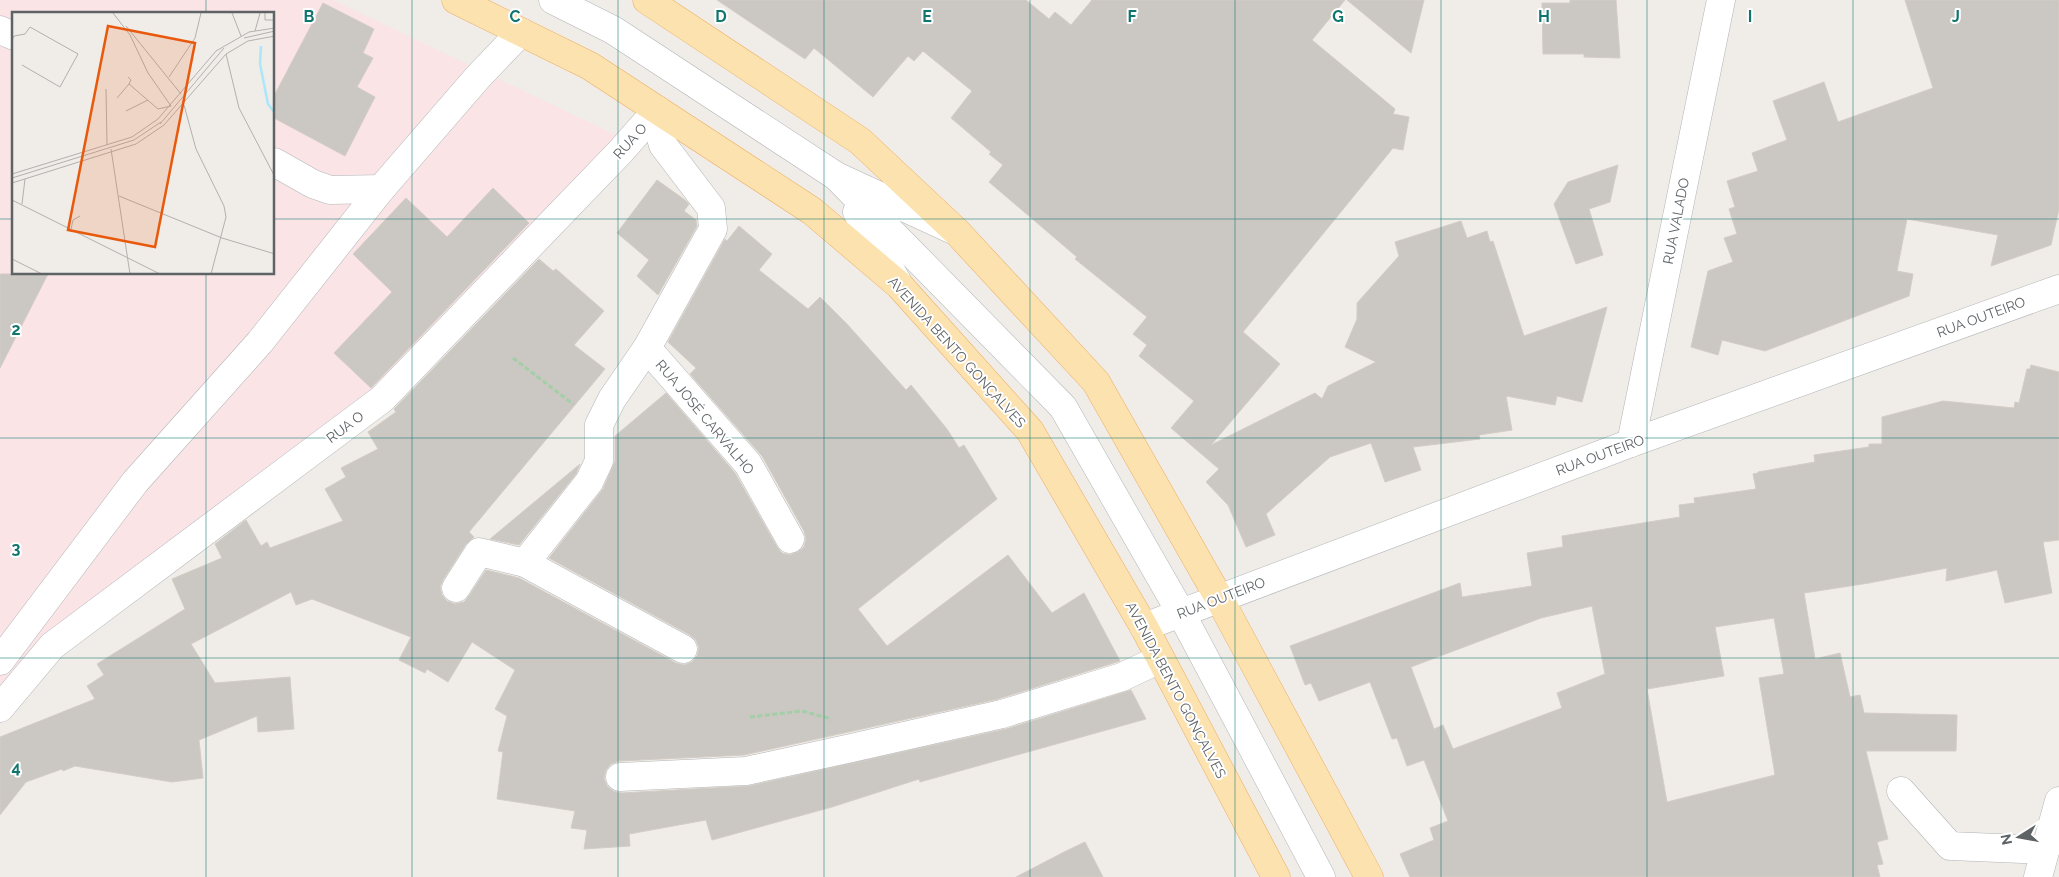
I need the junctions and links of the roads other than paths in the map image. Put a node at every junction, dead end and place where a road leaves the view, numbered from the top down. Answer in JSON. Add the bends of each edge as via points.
{"nodes":[{"id":1,"x":456,"y":0,"type":"edge"},
{"id":2,"x":553,"y":0,"type":"edge"},
{"id":3,"x":646,"y":0,"type":"edge"},
{"id":4,"x":1721,"y":0,"type":"edge"},
{"id":5,"x":0,"y":30,"type":"edge"},
{"id":6,"x":521,"y":32,"type":"junction"},
{"id":7,"x":12,"y":35,"type":"edge"},
{"id":8,"x":657,"y":110,"type":"junction"},
{"id":9,"x":275,"y":163,"type":"edge"},
{"id":10,"x":836,"y":176,"type":"junction"},
{"id":11,"x":381,"y":189,"type":"junction"},
{"id":12,"x":957,"y":232,"type":"junction"},
{"id":13,"x":900,"y":285,"type":"junction"},
{"id":14,"x":2059,"y":290,"type":"edge"},
{"id":15,"x":647,"y":348,"type":"junction"},
{"id":16,"x":1632,"y":442,"type":"junction"},
{"id":17,"x":790,"y":539,"type":"dead end"},
{"id":18,"x":525,"y":563,"type":"junction"},
{"id":19,"x":456,"y":588,"type":"dead end"},
{"id":20,"x":1219,"y":598,"type":"junction"},
{"id":21,"x":1181,"y":613,"type":"junction"},
{"id":22,"x":1144,"y":627,"type":"junction"},
{"id":23,"x":682,"y":649,"type":"dead end"},
{"id":24,"x":1160,"y":658,"type":"junction"},
{"id":25,"x":0,"y":661,"type":"edge"},
{"id":26,"x":0,"y":708,"type":"edge"},
{"id":27,"x":620,"y":777,"type":"dead end"},
{"id":28,"x":1901,"y":791,"type":"dead end"},
{"id":29,"x":2059,"y":801,"type":"edge"},
{"id":30,"x":2045,"y":850,"type":"junction"},
{"id":31,"x":1276,"y":877,"type":"edge"},
{"id":32,"x":1321,"y":877,"type":"edge"},
{"id":33,"x":1369,"y":877,"type":"edge"},
{"id":34,"x":2038,"y":877,"type":"edge"}],
"edges":[{"from":1,"to":6,"type":"main road","name":"AVENIDA BENTO GONÇALVES"},
{"from":2,"to":10,"type":"street","via":[[613,30]]},
{"from":3,"to":12,"type":"main road","via":[[860,142]]},
{"from":4,"to":16,"type":"street","name":"RUA VALADO"},
{"from":5,"to":7,"type":"street"},
{"from":6,"to":8,"type":"main road","name":"AVENIDA BENTO GONÇALVES","via":[[590,66]]},
{"from":6,"to":11,"type":"street"},
{"from":8,"to":13,"type":"main road","name":"AVENIDA BENTO GONÇALVES","via":[[812,211]]},
{"from":8,"to":15,"type":"street","via":[[662,145],[711,208],[713,229]]},
{"from":8,"to":26,"type":"street","name":"RUA O","via":[[622,151],[382,400],[52,646]]},
{"from":9,"to":11,"type":"street","via":[[330,190]]},
{"from":10,"to":12,"type":"street"},
{"from":10,"to":13,"type":"street"},
{"from":10,"to":21,"type":"street","via":[[1063,407]]},
{"from":11,"to":25,"type":"street","via":[[260,342],[135,482]]},
{"from":12,"to":20,"type":"main road","via":[[1096,382]]},
{"from":13,"to":22,"type":"main road","name":"AVENIDA BENTO GONÇALVES","via":[[1030,432]]},
{"from":14,"to":16,"type":"street","name":"RUA OUTEIRO"},
{"from":15,"to":17,"type":"street","name":"RUA JOSÉ CARVALHO","via":[[748,464]]},
{"from":15,"to":18,"type":"street","via":[[612,399],[599,425],[599,461],[589,482]]},
{"from":16,"to":20,"type":"street","name":"RUA OUTEIRO"},
{"from":18,"to":19,"type":"street","via":[[479,552]]},
{"from":18,"to":23,"type":"street"},
{"from":20,"to":21,"type":"street","name":"RUA OUTEIRO"},
{"from":20,"to":33,"type":"main road"},
{"from":21,"to":22,"type":"street","name":"RUA OUTEIRO"},
{"from":21,"to":32,"type":"street"},
{"from":22,"to":24,"type":"main road","name":"AVENIDA BENTO GONÇALVES"},
{"from":24,"to":27,"type":"street","via":[[1122,677],[1002,714],[847,749],[746,771]]},
{"from":24,"to":31,"type":"main road","name":"AVENIDA BENTO GONÇALVES"},
{"from":28,"to":30,"type":"street","via":[[1950,846]]},
{"from":29,"to":30,"type":"street"},
{"from":30,"to":34,"type":"street"}]}
